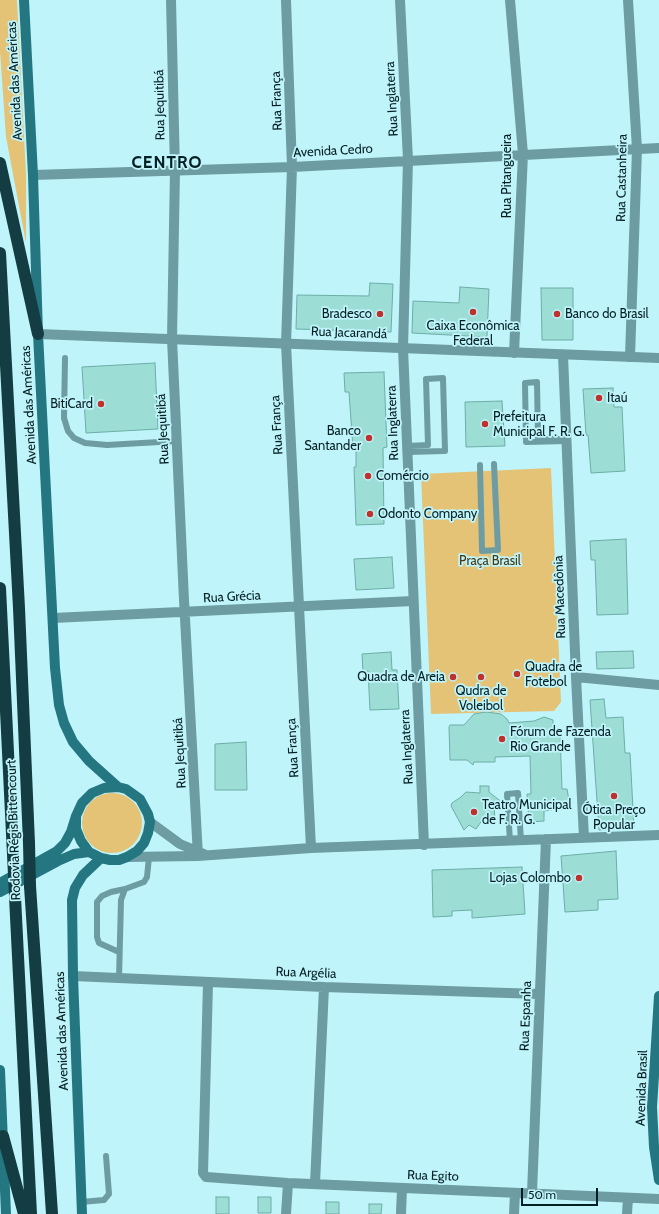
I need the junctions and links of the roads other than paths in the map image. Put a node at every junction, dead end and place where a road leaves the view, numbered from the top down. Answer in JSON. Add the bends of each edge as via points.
{"nodes":[{"id":1,"x":24,"y":0,"type":"edge"},
{"id":2,"x":171,"y":0,"type":"edge"},
{"id":3,"x":286,"y":0,"type":"edge"},
{"id":4,"x":400,"y":0,"type":"edge"},
{"id":5,"x":510,"y":0,"type":"edge"},
{"id":6,"x":628,"y":0,"type":"edge"},
{"id":7,"x":659,"y":148,"type":"edge"},
{"id":8,"x":637,"y":149,"type":"junction"},
{"id":9,"x":523,"y":154,"type":"junction"},
{"id":10,"x":408,"y":160,"type":"junction"},
{"id":11,"x":0,"y":163,"type":"edge"},
{"id":12,"x":292,"y":167,"type":"junction"},
{"id":13,"x":175,"y":170,"type":"junction"},
{"id":14,"x":33,"y":175,"type":"junction"},
{"id":15,"x":0,"y":253,"type":"edge"},
{"id":16,"x":38,"y":334,"type":"junction"},
{"id":17,"x":172,"y":339,"type":"junction"},
{"id":18,"x":286,"y":344,"type":"junction"},
{"id":19,"x":404,"y":348,"type":"junction"},
{"id":20,"x":514,"y":353,"type":"junction"},
{"id":21,"x":563,"y":355,"type":"junction"},
{"id":22,"x":630,"y":357,"type":"junction"},
{"id":23,"x":64,"y":358,"type":"dead end"},
{"id":24,"x":659,"y":358,"type":"edge"},
{"id":25,"x":567,"y":440,"type":"junction"},
{"id":26,"x":177,"y":441,"type":"junction"},
{"id":27,"x":407,"y":449,"type":"junction"},
{"id":28,"x":494,"y":464,"type":"dead end"},
{"id":29,"x":480,"y":465,"type":"dead end"},
{"id":30,"x":0,"y":588,"type":"edge"},
{"id":31,"x":413,"y":601,"type":"junction"},
{"id":32,"x":298,"y":606,"type":"junction"},
{"id":33,"x":185,"y":612,"type":"junction"},
{"id":34,"x":53,"y":618,"type":"junction"},
{"id":35,"x":576,"y":677,"type":"junction"},
{"id":36,"x":659,"y":685,"type":"edge"},
{"id":37,"x":118,"y":787,"type":"junction"},
{"id":38,"x":76,"y":816,"type":"junction"},
{"id":39,"x":150,"y":822,"type":"junction"},
{"id":40,"x":659,"y":835,"type":"edge"},
{"id":41,"x":584,"y":838,"type":"junction"},
{"id":42,"x":546,"y":839,"type":"junction"},
{"id":43,"x":510,"y":841,"type":"junction"},
{"id":44,"x":521,"y":841,"type":"junction"},
{"id":45,"x":424,"y":845,"type":"junction"},
{"id":46,"x":312,"y":848,"type":"junction"},
{"id":47,"x":89,"y":852,"type":"junction"},
{"id":48,"x":201,"y":854,"type":"junction"},
{"id":49,"x":127,"y":857,"type":"junction"},
{"id":50,"x":149,"y":857,"type":"junction"},
{"id":51,"x":101,"y":858,"type":"junction"},
{"id":52,"x":0,"y":882,"type":"edge"},
{"id":53,"x":125,"y":888,"type":"junction"},
{"id":54,"x":0,"y":892,"type":"edge"},
{"id":55,"x":120,"y":952,"type":"junction"},
{"id":56,"x":73,"y":976,"type":"junction"},
{"id":57,"x":118,"y":978,"type":"junction"},
{"id":58,"x":208,"y":983,"type":"junction"},
{"id":59,"x":324,"y":987,"type":"junction"},
{"id":60,"x":539,"y":994,"type":"junction"},
{"id":61,"x":659,"y":996,"type":"edge"},
{"id":62,"x":0,"y":1070,"type":"edge"},
{"id":63,"x":3,"y":1141,"type":"junction"},
{"id":64,"x":106,"y":1156,"type":"dead end"},
{"id":65,"x":0,"y":1164,"type":"edge"},
{"id":66,"x":659,"y":1180,"type":"edge"},
{"id":67,"x":288,"y":1183,"type":"junction"},
{"id":68,"x":315,"y":1184,"type":"junction"},
{"id":69,"x":402,"y":1188,"type":"junction"},
{"id":70,"x":515,"y":1193,"type":"junction"},
{"id":71,"x":532,"y":1193,"type":"junction"},
{"id":72,"x":628,"y":1198,"type":"junction"},
{"id":73,"x":659,"y":1199,"type":"edge"},
{"id":74,"x":81,"y":1202,"type":"junction"},
{"id":75,"x":6,"y":1214,"type":"edge"},
{"id":76,"x":24,"y":1214,"type":"edge"},
{"id":77,"x":31,"y":1214,"type":"edge"},
{"id":78,"x":52,"y":1214,"type":"edge"},
{"id":79,"x":82,"y":1214,"type":"edge"},
{"id":80,"x":286,"y":1214,"type":"edge"},
{"id":81,"x":401,"y":1214,"type":"edge"},
{"id":82,"x":514,"y":1214,"type":"edge"},
{"id":83,"x":627,"y":1214,"type":"edge"}],
"edges":[{"from":1,"to":14,"type":"main road","name":"Avenida das Américas"},
{"from":2,"to":13,"type":"street","name":"Rua Jequitibá"},
{"from":3,"to":12,"type":"street","name":"Rua França"},
{"from":4,"to":10,"type":"street","name":"Rua Inglaterra"},
{"from":5,"to":9,"type":"street","name":"Rua Pitangueira"},
{"from":6,"to":8,"type":"street","name":"Rua Castanheira"},
{"from":7,"to":8,"type":"street","name":"Avenida Cedro"},
{"from":8,"to":9,"type":"street","name":"Avenida Cedro"},
{"from":8,"to":22,"type":"street","name":"Rua Castanheira"},
{"from":9,"to":10,"type":"street","name":"Avenida Cedro"},
{"from":9,"to":20,"type":"street","name":"Rua Pitangueira"},
{"from":10,"to":12,"type":"street","name":"Avenida Cedro"},
{"from":10,"to":19,"type":"street","name":"Rua Inglaterra"},
{"from":11,"to":16,"type":"highway"},
{"from":12,"to":13,"type":"street","name":"Avenida Cedro"},
{"from":12,"to":18,"type":"street","name":"Rua França"},
{"from":13,"to":14,"type":"street","name":"Avenida Cedro"},
{"from":13,"to":17,"type":"street","name":"Rua Jequitibá"},
{"from":14,"to":16,"type":"main road","name":"Avenida das Américas"},
{"from":15,"to":78,"type":"highway","name":"Rodovia Régis Bittencourt","bridge":true,"via":[[19,608],[30,886]]},
{"from":16,"to":17,"type":"street","name":"Rua Jacarandá"},
{"from":16,"to":34,"type":"main road","name":"Avenida das Américas"},
{"from":17,"to":18,"type":"street","name":"Rua Jacarandá"},
{"from":17,"to":26,"type":"street","name":"Rua Jequitibá"},
{"from":18,"to":19,"type":"street","name":"Rua Jacarandá"},
{"from":18,"to":32,"type":"street","name":"Rua França"},
{"from":19,"to":20,"type":"street","name":"Rua Jacarandá"},
{"from":19,"to":27,"type":"street","name":"Rua Inglaterra"},
{"from":20,"to":21,"type":"street","name":"Rua Jacarandá"},
{"from":21,"to":22,"type":"street","name":"Rua Jacarandá"},
{"from":21,"to":25,"type":"street","name":"Rua Macedônia"},
{"from":22,"to":24,"type":"street","name":"Rua Jacarandá"},
{"from":23,"to":26,"type":"lane","via":[[64,418],[68,431],[74,438],[85,443],[107,445]]},
{"from":25,"to":25,"type":"lane","via":[[538,439],[537,382],[525,383],[526,442]]},
{"from":25,"to":35,"type":"street","name":"Rua Macedônia"},
{"from":26,"to":33,"type":"street","name":"Rua Jequitibá"},
{"from":27,"to":27,"type":"lane","via":[[445,451],[444,378],[426,379],[428,445]]},
{"from":27,"to":31,"type":"street","name":"Rua Inglaterra"},
{"from":28,"to":29,"type":"lane","via":[[498,550],[482,551]]},
{"from":30,"to":77,"type":"highway","name":"Rodovia Régis Bittencourt","bridge":true},
{"from":31,"to":32,"type":"street","name":"Rua Grécia"},
{"from":31,"to":45,"type":"street","name":"Rua Inglaterra"},
{"from":32,"to":33,"type":"street","name":"Rua Grécia"},
{"from":32,"to":46,"type":"street","name":"Rua França"},
{"from":33,"to":34,"type":"street","name":"Rua Grécia"},
{"from":33,"to":48,"type":"street","name":"Rua Jequitibá"},
{"from":34,"to":37,"type":"main road","name":"Avenida das Américas","via":[[59,705],[64,723],[73,742],[89,761]]},
{"from":35,"to":36,"type":"street"},
{"from":35,"to":41,"type":"street","name":"Rua Macedônia"},
{"from":37,"to":38,"type":"main road","via":[[104,788],[92,793],[82,803]]},
{"from":37,"to":39,"type":"main road","via":[[130,791],[140,799]]},
{"from":38,"to":47,"type":"main road","via":[[76,829],[80,841]]},
{"from":38,"to":52,"type":"main road","via":[[71,832],[57,851]]},
{"from":39,"to":48,"type":"street","via":[[180,844]]},
{"from":39,"to":49,"type":"main road","via":[[144,843]]},
{"from":40,"to":41,"type":"street"},
{"from":41,"to":42,"type":"street"},
{"from":42,"to":44,"type":"street"},
{"from":42,"to":60,"type":"street","name":"Rua Espanha"},
{"from":43,"to":44,"type":"street"},
{"from":43,"to":44,"type":"lane","via":[[507,794],[518,793]]},
{"from":43,"to":45,"type":"street"},
{"from":45,"to":46,"type":"street"},
{"from":46,"to":48,"type":"street"},
{"from":47,"to":51,"type":"main road"},
{"from":47,"to":54,"type":"main road","via":[[74,854],[58,861]]},
{"from":48,"to":50,"type":"street"},
{"from":49,"to":50,"type":"street"},
{"from":49,"to":51,"type":"main road","via":[[118,860]]},
{"from":50,"to":53,"type":"lane","via":[[144,882]]},
{"from":51,"to":56,"type":"main road","name":"Avenida das Américas","via":[[82,875],[72,900]]},
{"from":53,"to":55,"type":"lane","via":[[121,900]]},
{"from":53,"to":55,"type":"lane","via":[[102,896],[97,902],[99,943]]},
{"from":55,"to":57,"type":"lane"},
{"from":56,"to":57,"type":"street","name":"Rua Argélia"},
{"from":56,"to":74,"type":"main road","name":"Avenida das Américas"},
{"from":57,"to":58,"type":"street","name":"Rua Argélia"},
{"from":58,"to":59,"type":"street","name":"Rua Argélia"},
{"from":58,"to":67,"type":"street","name":"Rua Egito","via":[[203,1173],[206,1177]]},
{"from":59,"to":60,"type":"street","name":"Rua Argélia"},
{"from":59,"to":68,"type":"street"},
{"from":60,"to":71,"type":"street","name":"Rua Espanha"},
{"from":61,"to":66,"type":"main road","name":"Avenida Brasil","via":[[652,1107]]},
{"from":62,"to":63,"type":"main road"},
{"from":63,"to":65,"type":"lane"},
{"from":63,"to":75,"type":"main road"},
{"from":63,"to":76,"type":"highway"},
{"from":64,"to":74,"type":"lane","via":[[109,1194],[104,1200]]},
{"from":67,"to":68,"type":"street","name":"Rua Egito"},
{"from":67,"to":80,"type":"street"},
{"from":68,"to":69,"type":"street","name":"Rua Egito"},
{"from":69,"to":70,"type":"street","name":"Rua Egito"},
{"from":69,"to":81,"type":"street"},
{"from":70,"to":71,"type":"street","name":"Rua Egito"},
{"from":70,"to":82,"type":"street"},
{"from":71,"to":72,"type":"street","name":"Rua Egito"},
{"from":72,"to":73,"type":"street","name":"Rua Egito"},
{"from":72,"to":83,"type":"street"},
{"from":74,"to":79,"type":"main road","name":"Avenida das Américas"}]}
